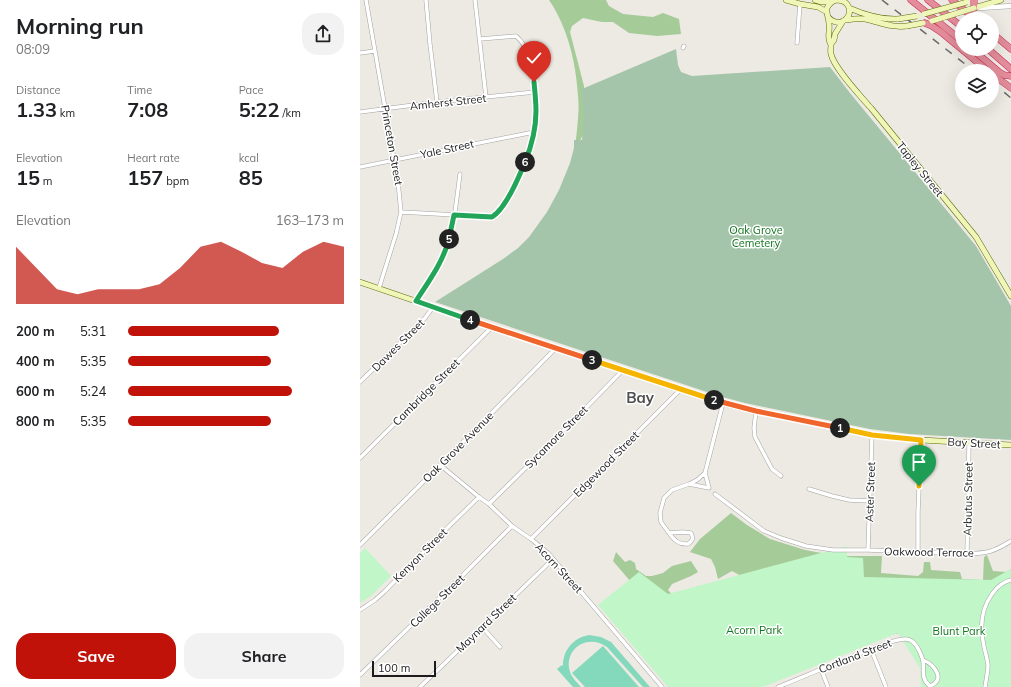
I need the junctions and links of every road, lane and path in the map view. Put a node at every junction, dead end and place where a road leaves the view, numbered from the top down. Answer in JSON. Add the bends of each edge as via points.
{"nodes":[{"id":1,"x":366,"y":0,"type":"edge"},
{"id":2,"x":426,"y":0,"type":"edge"},
{"id":3,"x":475,"y":0,"type":"edge"},
{"id":4,"x":786,"y":0,"type":"edge"},
{"id":5,"x":815,"y":0,"type":"edge"},
{"id":6,"x":911,"y":0,"type":"edge"},
{"id":7,"x":928,"y":0,"type":"edge"},
{"id":8,"x":952,"y":0,"type":"edge"},
{"id":9,"x":1001,"y":0,"type":"edge"},
{"id":10,"x":834,"y":1,"type":"edge"},
{"id":11,"x":971,"y":1,"type":"edge"},
{"id":12,"x":800,"y":4,"type":"junction"},
{"id":13,"x":847,"y":4,"type":"edge"},
{"id":14,"x":1011,"y":6,"type":"edge"},
{"id":15,"x":974,"y":8,"type":"junction"},
{"id":16,"x":967,"y":12,"type":"edge"},
{"id":17,"x":828,"y":15,"type":"junction"},
{"id":18,"x":844,"y":21,"type":"junction"},
{"id":19,"x":955,"y":21,"type":"edge"},
{"id":20,"x":924,"y":23,"type":"junction"},
{"id":21,"x":955,"y":35,"type":"edge"},
{"id":22,"x":480,"y":39,"type":"junction"},
{"id":23,"x":999,"y":39,"type":"edge"},
{"id":24,"x":797,"y":43,"type":"dead end"},
{"id":25,"x":831,"y":44,"type":"junction"},
{"id":26,"x":1011,"y":49,"type":"edge"},
{"id":27,"x":375,"y":51,"type":"junction"},
{"id":28,"x":360,"y":53,"type":"edge"},
{"id":29,"x":980,"y":56,"type":"edge"},
{"id":30,"x":996,"y":56,"type":"edge"},
{"id":31,"x":980,"y":64,"type":"edge"},
{"id":32,"x":1011,"y":69,"type":"edge"},
{"id":33,"x":1010,"y":76,"type":"edge"},
{"id":34,"x":999,"y":79,"type":"edge"},
{"id":35,"x":1011,"y":88,"type":"edge"},
{"id":36,"x":535,"y":92,"type":"junction"},
{"id":37,"x":486,"y":97,"type":"junction"},
{"id":38,"x":437,"y":102,"type":"junction"},
{"id":39,"x":386,"y":109,"type":"junction"},
{"id":40,"x":360,"y":112,"type":"edge"},
{"id":41,"x":534,"y":132,"type":"junction"},
{"id":42,"x":394,"y":160,"type":"junction"},
{"id":43,"x":360,"y":167,"type":"edge"},
{"id":44,"x":460,"y":174,"type":"dead end"},
{"id":45,"x":401,"y":212,"type":"junction"},
{"id":46,"x":454,"y":215,"type":"junction"},
{"id":47,"x":360,"y":282,"type":"edge"},
{"id":48,"x":379,"y":288,"type":"junction"},
{"id":49,"x":1011,"y":296,"type":"edge"},
{"id":50,"x":416,"y":301,"type":"junction"},
{"id":51,"x":434,"y":306,"type":"junction"},
{"id":52,"x":492,"y":327,"type":"junction"},
{"id":53,"x":556,"y":348,"type":"junction"},
{"id":54,"x":623,"y":370,"type":"junction"},
{"id":55,"x":360,"y":382,"type":"edge"},
{"id":56,"x":680,"y":390,"type":"junction"},
{"id":57,"x":723,"y":403,"type":"junction"},
{"id":58,"x":756,"y":411,"type":"junction"},
{"id":59,"x":872,"y":435,"type":"junction"},
{"id":60,"x":921,"y":440,"type":"junction"},
{"id":61,"x":969,"y":443,"type":"junction"},
{"id":62,"x":1011,"y":445,"type":"edge"},
{"id":63,"x":360,"y":458,"type":"edge"},
{"id":64,"x":440,"y":465,"type":"junction"},
{"id":65,"x":705,"y":473,"type":"junction"},
{"id":66,"x":781,"y":476,"type":"dead end"},
{"id":67,"x":689,"y":484,"type":"junction"},
{"id":68,"x":809,"y":489,"type":"dead end"},
{"id":69,"x":715,"y":494,"type":"dead end"},
{"id":70,"x":479,"y":497,"type":"junction"},
{"id":71,"x":870,"y":501,"type":"junction"},
{"id":72,"x":489,"y":504,"type":"junction"},
{"id":73,"x":512,"y":526,"type":"junction"},
{"id":74,"x":669,"y":533,"type":"junction"},
{"id":75,"x":531,"y":539,"type":"junction"},
{"id":76,"x":1011,"y":541,"type":"edge"},
{"id":77,"x":360,"y":545,"type":"edge"},
{"id":78,"x":868,"y":550,"type":"junction"},
{"id":79,"x":918,"y":552,"type":"junction"},
{"id":80,"x":967,"y":554,"type":"junction"},
{"id":81,"x":553,"y":559,"type":"junction"},
{"id":82,"x":1011,"y":580,"type":"edge"},
{"id":83,"x":360,"y":610,"type":"edge"},
{"id":84,"x":482,"y":627,"type":"junction"},
{"id":85,"x":500,"y":647,"type":"dead end"},
{"id":86,"x":871,"y":649,"type":"junction"},
{"id":87,"x":923,"y":660,"type":"junction"},
{"id":88,"x":821,"y":669,"type":"junction"},
{"id":89,"x":360,"y":675,"type":"edge"},
{"id":90,"x":420,"y":687,"type":"edge"},
{"id":91,"x":662,"y":687,"type":"edge"},
{"id":92,"x":778,"y":687,"type":"edge"},
{"id":93,"x":828,"y":687,"type":"edge"},
{"id":94,"x":886,"y":687,"type":"edge"},
{"id":95,"x":986,"y":687,"type":"edge"}],
"edges":[{"from":1,"to":27,"type":"street","name":"Princeton Street"},
{"from":2,"to":38,"type":"street"},
{"from":3,"to":22,"type":"street"},
{"from":4,"to":12,"type":"main road"},
{"from":5,"to":10,"type":"main road"},
{"from":6,"to":21,"type":"highway"},
{"from":7,"to":19,"type":"highway"},
{"from":8,"to":16,"type":"highway"},
{"from":9,"to":15,"type":"main road"},
{"from":10,"to":13,"type":"main road"},
{"from":10,"to":17,"type":"main road","via":[[828,6]]},
{"from":11,"to":13,"type":"main road","bridge":true,"via":[[898,19],[858,12]]},
{"from":11,"to":15,"type":"highway"},
{"from":12,"to":17,"type":"main road","via":[[818,8]]},
{"from":12,"to":24,"type":"street"},
{"from":13,"to":18,"type":"main road","via":[[849,14]]},
{"from":14,"to":15,"type":"street"},
{"from":15,"to":20,"type":"main road","bridge":true},
{"from":17,"to":18,"type":"main road","via":[[832,21]]},
{"from":17,"to":25,"type":"main road","name":"Tapley Street"},
{"from":18,"to":20,"type":"main road","bridge":true,"via":[[855,18],[887,25],[907,26]]},
{"from":18,"to":25,"type":"main road"},
{"from":20,"to":31,"type":"highway","via":[[941,32]]},
{"from":22,"to":36,"type":"street","via":[[516,36],[521,40],[533,72]]},
{"from":22,"to":37,"type":"street"},
{"from":23,"to":26,"type":"highway"},
{"from":25,"to":49,"type":"main road","name":"Tapley Street","via":[[831,54],[836,65],[976,237]]},
{"from":27,"to":28,"type":"street"},
{"from":27,"to":39,"type":"street","name":"Princeton Street"},
{"from":29,"to":33,"type":"highway","via":[[999,72]]},
{"from":30,"to":32,"type":"highway"},
{"from":34,"to":35,"type":"highway"},
{"from":36,"to":37,"type":"street","name":"Amherst Street"},
{"from":36,"to":41,"type":"street"},
{"from":37,"to":38,"type":"street","name":"Amherst Street"},
{"from":38,"to":39,"type":"street","name":"Amherst Street"},
{"from":39,"to":40,"type":"street","name":"Amherst Street"},
{"from":39,"to":42,"type":"street","name":"Princeton Street"},
{"from":41,"to":42,"type":"street","name":"Yale Street"},
{"from":41,"to":46,"type":"street","via":[[525,164],[497,214],[492,217]]},
{"from":42,"to":43,"type":"street","name":"Yale Street"},
{"from":42,"to":45,"type":"street","name":"Princeton Street"},
{"from":44,"to":46,"type":"street"},
{"from":45,"to":46,"type":"street"},
{"from":45,"to":48,"type":"street","name":"Princeton Street"},
{"from":46,"to":50,"type":"street","via":[[442,261]]},
{"from":47,"to":48,"type":"main road","name":"Bay Street"},
{"from":48,"to":50,"type":"main road","name":"Bay Street"},
{"from":50,"to":51,"type":"main road","name":"Bay Street"},
{"from":51,"to":52,"type":"main road","name":"Bay Street"},
{"from":51,"to":55,"type":"street","name":"Dawes Street"},
{"from":52,"to":53,"type":"main road","name":"Bay Street"},
{"from":52,"to":63,"type":"street","name":"Cambridge Street"},
{"from":53,"to":54,"type":"main road","name":"Bay Street"},
{"from":53,"to":64,"type":"street","name":"Oak Grove Avenue"},
{"from":54,"to":56,"type":"main road","name":"Bay Street"},
{"from":54,"to":72,"type":"street","name":"Sycamore Street"},
{"from":56,"to":57,"type":"main road","name":"Bay Street"},
{"from":56,"to":75,"type":"street","name":"Edgewood Street"},
{"from":57,"to":58,"type":"main road","name":"Bay Street"},
{"from":57,"to":65,"type":"street"},
{"from":58,"to":59,"type":"main road","name":"Bay Street"},
{"from":58,"to":66,"type":"street","via":[[755,437],[772,469]]},
{"from":59,"to":60,"type":"main road","name":"Bay Street"},
{"from":59,"to":71,"type":"street","name":"Aster Street"},
{"from":60,"to":61,"type":"main road","name":"Bay Street"},
{"from":60,"to":79,"type":"street"},
{"from":61,"to":62,"type":"main road","name":"Bay Street"},
{"from":61,"to":80,"type":"street","name":"Arbutus Street"},
{"from":64,"to":70,"type":"street","name":"Acorn Street"},
{"from":64,"to":77,"type":"street","name":"Oak Grove Avenue"},
{"from":65,"to":67,"type":"street"},
{"from":65,"to":67,"type":"street","via":[[708,488]]},
{"from":67,"to":74,"type":"street","via":[[672,490],[664,498],[660,513],[661,522]]},
{"from":68,"to":71,"type":"street","via":[[849,500]]},
{"from":69,"to":78,"type":"street","name":"Oakwood Terrace","via":[[764,531],[781,538],[806,546],[833,550]]},
{"from":70,"to":72,"type":"street","name":"Acorn Street"},
{"from":70,"to":83,"type":"street","name":"Kenyon Street","via":[[384,592]]},
{"from":71,"to":78,"type":"street","name":"Aster Street"},
{"from":72,"to":73,"type":"street","name":"Acorn Street"},
{"from":73,"to":75,"type":"street","name":"Acorn Street"},
{"from":73,"to":89,"type":"street","name":"College Street"},
{"from":74,"to":74,"type":"street","via":[[691,533],[693,537],[688,544],[683,545]]},
{"from":75,"to":81,"type":"street","name":"Acorn Street"},
{"from":76,"to":80,"type":"street","name":"Oakwood Terrace","via":[[990,552]]},
{"from":78,"to":79,"type":"street","name":"Oakwood Terrace"},
{"from":79,"to":80,"type":"street","name":"Oakwood Terrace"},
{"from":81,"to":84,"type":"street","name":"Maynard Street"},
{"from":81,"to":91,"type":"street","name":"Acorn Street"},
{"from":82,"to":95,"type":"street","via":[[998,586],[984,610],[982,640],[988,666]]},
{"from":84,"to":85,"type":"street"},
{"from":84,"to":90,"type":"street","name":"Maynard Street"},
{"from":86,"to":87,"type":"street","name":"Cortland Street","via":[[897,640],[912,640]]},
{"from":86,"to":88,"type":"street","name":"Cortland Street"},
{"from":86,"to":94,"type":"street"},
{"from":87,"to":87,"type":"street","name":"Cortland Street","via":[[937,671],[938,679],[933,685],[930,686],[925,681]]},
{"from":88,"to":92,"type":"street","name":"Cortland Street"},
{"from":88,"to":93,"type":"street"}]}
